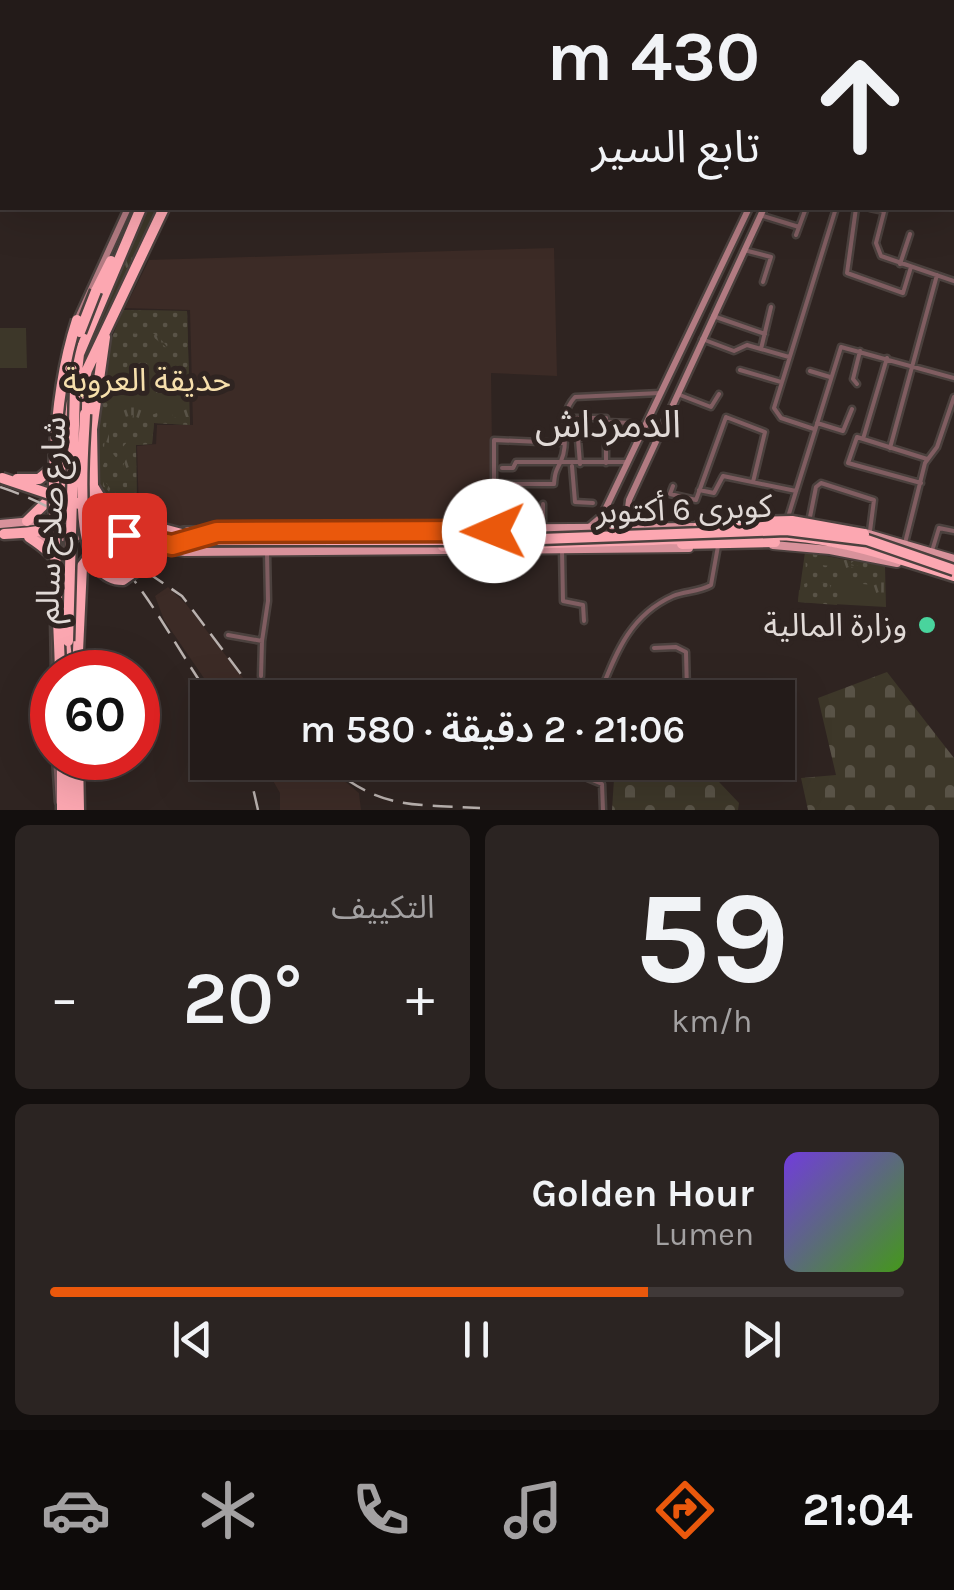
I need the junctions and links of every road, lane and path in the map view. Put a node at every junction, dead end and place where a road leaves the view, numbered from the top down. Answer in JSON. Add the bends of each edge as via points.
{"nodes":[{"id":1,"x":127,"y":210,"type":"edge"},
{"id":2,"x":140,"y":210,"type":"edge"},
{"id":3,"x":163,"y":210,"type":"edge"},
{"id":4,"x":748,"y":210,"type":"edge"},
{"id":5,"x":805,"y":210,"type":"edge"},
{"id":6,"x":835,"y":210,"type":"edge"},
{"id":7,"x":856,"y":210,"type":"edge"},
{"id":8,"x":885,"y":210,"type":"edge"},
{"id":9,"x":762,"y":211,"type":"edge"},
{"id":10,"x":121,"y":222,"type":"junction"},
{"id":11,"x":798,"y":228,"type":"junction"},
{"id":12,"x":910,"y":234,"type":"dead end"},
{"id":13,"x":796,"y":235,"type":"dead end"},
{"id":14,"x":126,"y":240,"type":"junction"},
{"id":15,"x":744,"y":250,"type":"junction"},
{"id":16,"x":726,"y":259,"type":"junction"},
{"id":17,"x":738,"y":264,"type":"junction"},
{"id":18,"x":900,"y":264,"type":"junction"},
{"id":19,"x":911,"y":268,"type":"junction"},
{"id":20,"x":103,"y":274,"type":"junction"},
{"id":21,"x":937,"y":275,"type":"junction"},
{"id":22,"x":954,"y":281,"type":"edge"},
{"id":23,"x":764,"y":282,"type":"dead end"},
{"id":24,"x":771,"y":308,"type":"dead end"},
{"id":25,"x":712,"y":316,"type":"junction"},
{"id":26,"x":78,"y":320,"type":"joint"},
{"id":27,"x":765,"y":334,"type":"junction"},
{"id":28,"x":702,"y":339,"type":"junction"},
{"id":29,"x":102,"y":342,"type":"junction"},
{"id":30,"x":761,"y":349,"type":"junction"},
{"id":31,"x":860,"y":351,"type":"junction"},
{"id":32,"x":79,"y":354,"type":"junction"},
{"id":33,"x":788,"y":357,"type":"junction"},
{"id":34,"x":887,"y":358,"type":"junction"},
{"id":35,"x":912,"y":365,"type":"junction"},
{"id":36,"x":740,"y":370,"type":"dead end"},
{"id":37,"x":810,"y":372,"type":"dead end"},
{"id":38,"x":830,"y":377,"type":"junction"},
{"id":39,"x":954,"y":378,"type":"edge"},
{"id":40,"x":781,"y":382,"type":"junction"},
{"id":41,"x":856,"y":384,"type":"dead end"},
{"id":42,"x":660,"y":392,"type":"junction"},
{"id":43,"x":676,"y":394,"type":"junction"},
{"id":44,"x":719,"y":394,"type":"dead end"},
{"id":45,"x":954,"y":397,"type":"edge"},
{"id":46,"x":852,"y":409,"type":"dead end"},
{"id":47,"x":587,"y":417,"type":"junction"},
{"id":48,"x":563,"y":418,"type":"junction"},
{"id":49,"x":606,"y":422,"type":"junction"},
{"id":50,"x":946,"y":422,"type":"junction"},
{"id":51,"x":631,"y":423,"type":"dead end"},
{"id":52,"x":954,"y":424,"type":"edge"},
{"id":53,"x":815,"y":426,"type":"junction"},
{"id":54,"x":863,"y":439,"type":"junction"},
{"id":55,"x":562,"y":443,"type":"junction"},
{"id":56,"x":890,"y":448,"type":"junction"},
{"id":57,"x":927,"y":459,"type":"junction"},
{"id":58,"x":628,"y":462,"type":"junction"},
{"id":59,"x":559,"y":463,"type":"junction"},
{"id":60,"x":606,"y":463,"type":"junction"},
{"id":61,"x":572,"y":464,"type":"junction"},
{"id":62,"x":580,"y":464,"type":"junction"},
{"id":63,"x":502,"y":468,"type":"dead end"},
{"id":64,"x":624,"y":471,"type":"junction"},
{"id":65,"x":64,"y":474,"type":"junction"},
{"id":66,"x":638,"y":478,"type":"junction"},
{"id":67,"x":1,"y":480,"type":"edge"},
{"id":68,"x":753,"y":482,"type":"junction"},
{"id":69,"x":93,"y":483,"type":"junction"},
{"id":70,"x":493,"y":484,"type":"junction"},
{"id":71,"x":922,"y":484,"type":"junction"},
{"id":72,"x":672,"y":486,"type":"dead end"},
{"id":73,"x":700,"y":490,"type":"junction"},
{"id":74,"x":796,"y":492,"type":"junction"},
{"id":75,"x":512,"y":501,"type":"dead end"},
{"id":76,"x":494,"y":502,"type":"junction"},
{"id":77,"x":593,"y":503,"type":"dead end"},
{"id":78,"x":543,"y":504,"type":"dead end"},
{"id":79,"x":76,"y":517,"type":"junction"},
{"id":80,"x":27,"y":521,"type":"junction"},
{"id":81,"x":115,"y":522,"type":"junction"},
{"id":82,"x":785,"y":525,"type":"junction"},
{"id":83,"x":698,"y":527,"type":"junction"},
{"id":84,"x":133,"y":529,"type":"junction"},
{"id":85,"x":639,"y":529,"type":"junction"},
{"id":86,"x":544,"y":530,"type":"junction"},
{"id":87,"x":583,"y":530,"type":"junction"},
{"id":88,"x":1,"y":531,"type":"edge"},
{"id":89,"x":494,"y":531,"type":"junction"},
{"id":90,"x":954,"y":531,"type":"edge"},
{"id":91,"x":217,"y":532,"type":"junction"},
{"id":92,"x":403,"y":532,"type":"junction"},
{"id":93,"x":806,"y":532,"type":"junction"},
{"id":94,"x":298,"y":533,"type":"junction"},
{"id":95,"x":869,"y":533,"type":"junction"},
{"id":96,"x":30,"y":537,"type":"junction"},
{"id":97,"x":72,"y":537,"type":"junction"},
{"id":98,"x":104,"y":538,"type":"junction"},
{"id":99,"x":905,"y":543,"type":"junction"},
{"id":100,"x":882,"y":544,"type":"junction"},
{"id":101,"x":718,"y":546,"type":"junction"},
{"id":102,"x":562,"y":549,"type":"junction"},
{"id":103,"x":399,"y":551,"type":"junction"},
{"id":104,"x":582,"y":551,"type":"junction"},
{"id":105,"x":52,"y":552,"type":"junction"},
{"id":106,"x":297,"y":552,"type":"junction"},
{"id":107,"x":932,"y":552,"type":"junction"},
{"id":108,"x":268,"y":553,"type":"junction"},
{"id":109,"x":954,"y":559,"type":"edge"},
{"id":110,"x":82,"y":566,"type":"junction"},
{"id":111,"x":64,"y":569,"type":"junction"},
{"id":112,"x":954,"y":575,"type":"edge"},
{"id":113,"x":584,"y":622,"type":"dead end"},
{"id":114,"x":228,"y":635,"type":"dead end"},
{"id":115,"x":70,"y":641,"type":"junction"},
{"id":116,"x":262,"y":641,"type":"junction"},
{"id":117,"x":654,"y":648,"type":"dead end"},
{"id":118,"x":56,"y":650,"type":"edge"},
{"id":119,"x":57,"y":650,"type":"edge"},
{"id":120,"x":67,"y":650,"type":"edge"},
{"id":121,"x":68,"y":650,"type":"edge"},
{"id":122,"x":71,"y":650,"type":"edge"},
{"id":123,"x":75,"y":650,"type":"edge"},
{"id":124,"x":261,"y":676,"type":"dead end"},
{"id":125,"x":605,"y":680,"type":"edge"},
{"id":126,"x":687,"y":680,"type":"edge"},
{"id":127,"x":57,"y":780,"type":"edge"},
{"id":128,"x":63,"y":780,"type":"edge"},
{"id":129,"x":68,"y":780,"type":"edge"},
{"id":130,"x":78,"y":780,"type":"edge"},
{"id":131,"x":597,"y":780,"type":"edge"},
{"id":132,"x":65,"y":810,"type":"edge"},
{"id":133,"x":79,"y":810,"type":"edge"},
{"id":134,"x":603,"y":810,"type":"edge"}],
"edges":[{"from":1,"to":10,"type":"main road"},
{"from":2,"to":14,"type":"highway","name":"شارع صلاح سالم"},
{"from":3,"to":29,"type":"highway","name":"شارع صلاح سالم"},
{"from":4,"to":16,"type":"main road"},
{"from":5,"to":11,"type":"street"},
{"from":6,"to":33,"type":"street"},
{"from":7,"to":19,"type":"street","via":[[848,272],[902,293]]},
{"from":8,"to":18,"type":"street","via":[[876,248]]},
{"from":9,"to":11,"type":"street"},
{"from":9,"to":15,"type":"main road"},
{"from":10,"to":20,"type":"main road"},
{"from":10,"to":26,"type":"main road"},
{"from":11,"to":13,"type":"street"},
{"from":12,"to":18,"type":"street"},
{"from":14,"to":20,"type":"highway"},
{"from":14,"to":32,"type":"highway","name":"شارع صلاح سالم"},
{"from":15,"to":17,"type":"main road"},
{"from":15,"to":23,"type":"street","via":[[771,257]]},
{"from":16,"to":17,"type":"main road"},
{"from":16,"to":42,"type":"main road"},
{"from":17,"to":25,"type":"main road"},
{"from":18,"to":19,"type":"street"},
{"from":19,"to":21,"type":"street"},
{"from":20,"to":67,"type":"highway","bridge":true,"via":[[72,359],[57,462],[38,478]]},
{"from":21,"to":22,"type":"street"},
{"from":21,"to":35,"type":"street"},
{"from":24,"to":27,"type":"street"},
{"from":25,"to":27,"type":"street"},
{"from":25,"to":28,"type":"main road"},
{"from":26,"to":119,"type":"highway","bridge":true,"via":[[62,381],[54,466]]},
{"from":27,"to":30,"type":"street"},
{"from":28,"to":30,"type":"street","via":[[734,352],[744,344]]},
{"from":28,"to":43,"type":"main road"},
{"from":29,"to":69,"type":"highway"},
{"from":29,"to":84,"type":"highway","bridge":true,"via":[[86,414],[86,538],[104,576],[123,580],[142,564],[143,544]]},
{"from":29,"to":115,"type":"highway","name":"شارع صلاح سالم","bridge":true,"via":[[80,396]]},
{"from":30,"to":33,"type":"street"},
{"from":31,"to":34,"type":"street"},
{"from":31,"to":38,"type":"street","via":[[840,349]]},
{"from":31,"to":41,"type":"street"},
{"from":32,"to":65,"type":"highway"},
{"from":32,"to":115,"type":"highway","name":"شارع صلاح سالم","bridge":true},
{"from":33,"to":40,"type":"street"},
{"from":34,"to":35,"type":"street"},
{"from":34,"to":54,"type":"street"},
{"from":35,"to":39,"type":"street"},
{"from":35,"to":56,"type":"street"},
{"from":36,"to":40,"type":"street"},
{"from":37,"to":38,"type":"street"},
{"from":38,"to":53,"type":"street"},
{"from":40,"to":53,"type":"street","via":[[774,412]]},
{"from":42,"to":48,"type":"street","via":[[581,394]]},
{"from":42,"to":58,"type":"main road"},
{"from":43,"to":44,"type":"street","via":[[711,407]]},
{"from":43,"to":66,"type":"main road"},
{"from":45,"to":50,"type":"street"},
{"from":46,"to":53,"type":"street","via":[[843,432]]},
{"from":47,"to":48,"type":"street"},
{"from":47,"to":49,"type":"street"},
{"from":47,"to":62,"type":"street","via":[[587,436],[578,439]]},
{"from":48,"to":55,"type":"street"},
{"from":49,"to":51,"type":"street"},
{"from":49,"to":60,"type":"street"},
{"from":50,"to":52,"type":"street"},
{"from":50,"to":57,"type":"street"},
{"from":53,"to":74,"type":"street"},
{"from":54,"to":56,"type":"street"},
{"from":54,"to":71,"type":"street","via":[[855,438],[848,463]]},
{"from":55,"to":59,"type":"street"},
{"from":55,"to":70,"type":"street","via":[[495,439]]},
{"from":56,"to":57,"type":"street"},
{"from":57,"to":71,"type":"street"},
{"from":58,"to":60,"type":"street"},
{"from":58,"to":64,"type":"main road"},
{"from":59,"to":61,"type":"street"},
{"from":59,"to":63,"type":"street"},
{"from":59,"to":70,"type":"street","via":[[554,484]]},
{"from":60,"to":62,"type":"street"},
{"from":61,"to":62,"type":"street"},
{"from":61,"to":77,"type":"street","via":[[574,502]]},
{"from":64,"to":66,"type":"main road"},
{"from":64,"to":87,"type":"main road","via":[[602,516]]},
{"from":65,"to":69,"type":"highway"},
{"from":65,"to":80,"type":"highway","via":[[57,496]]},
{"from":66,"to":85,"type":"main road","via":[[626,512]]},
{"from":67,"to":84,"type":"highway","name":"كوبرى 6 أكتوبر","bridge":true},
{"from":67,"to":100,"type":"highway","name":"كوبرى 6 أكتوبر","bridge":true,"via":[[218,541],[772,530]]},
{"from":68,"to":73,"type":"street","via":[[723,476],[714,493]]},
{"from":68,"to":73,"type":"street","via":[[766,432],[726,417]]},
{"from":68,"to":74,"type":"street"},
{"from":69,"to":79,"type":"highway"},
{"from":69,"to":81,"type":"highway"},
{"from":70,"to":76,"type":"street"},
{"from":71,"to":99,"type":"street"},
{"from":72,"to":73,"type":"street","via":[[670,494],[693,501]]},
{"from":74,"to":82,"type":"street"},
{"from":75,"to":76,"type":"street"},
{"from":76,"to":89,"type":"street"},
{"from":78,"to":86,"type":"street"},
{"from":79,"to":80,"type":"main road"},
{"from":79,"to":81,"type":"main road"},
{"from":79,"to":88,"type":"highway","via":[[52,529]]},
{"from":80,"to":88,"type":"main road"},
{"from":81,"to":91,"type":"main road"},
{"from":82,"to":83,"type":"main road"},
{"from":82,"to":93,"type":"main road"},
{"from":83,"to":85,"type":"main road"},
{"from":83,"to":100,"type":"highway","bridge":true,"via":[[826,524]]},
{"from":84,"to":93,"type":"highway","name":"كوبرى 6 أكتوبر","bridge":true,"via":[[218,547],[513,546]]},
{"from":85,"to":87,"type":"main road"},
{"from":86,"to":87,"type":"main road"},
{"from":86,"to":89,"type":"main road"},
{"from":88,"to":96,"type":"main road"},
{"from":89,"to":92,"type":"main road"},
{"from":90,"to":107,"type":"street","via":[[939,528]]},
{"from":91,"to":94,"type":"main road"},
{"from":91,"to":97,"type":"highway","via":[[172,545],[93,529]]},
{"from":92,"to":94,"type":"main road"},
{"from":92,"to":103,"type":"main road","via":[[396,538]]},
{"from":93,"to":95,"type":"main road"},
{"from":93,"to":95,"type":"street","via":[[821,483],[874,500]]},
{"from":93,"to":104,"type":"highway","via":[[792,541]]},
{"from":93,"to":112,"type":"highway","name":"كوبرى 6 أكتوبر","bridge":true},
{"from":94,"to":106,"type":"main road","via":[[308,544]]},
{"from":95,"to":99,"type":"main road"},
{"from":96,"to":97,"type":"main road"},
{"from":96,"to":105,"type":"highway"},
{"from":97,"to":98,"type":"main road"},
{"from":97,"to":111,"type":"highway"},
{"from":98,"to":108,"type":"main road","via":[[184,552]]},
{"from":98,"to":110,"type":"highway"},
{"from":99,"to":107,"type":"main road"},
{"from":100,"to":112,"type":"highway","name":"كوبرى 6 أكتوبر","bridge":true},
{"from":101,"to":104,"type":"main road"},
{"from":101,"to":112,"type":"main road","via":[[820,548]]},
{"from":101,"to":125,"type":"street","via":[[711,585],[666,600],[632,627]]},
{"from":102,"to":103,"type":"main road"},
{"from":102,"to":104,"type":"main road"},
{"from":102,"to":113,"type":"street","via":[[563,600],[583,605]]},
{"from":103,"to":106,"type":"main road"},
{"from":105,"to":111,"type":"highway"},
{"from":105,"to":118,"type":"street"},
{"from":106,"to":108,"type":"main road"},
{"from":107,"to":109,"type":"main road"},
{"from":108,"to":116,"type":"street"},
{"from":110,"to":111,"type":"highway","via":[[70,562]]},
{"from":110,"to":123,"type":"highway"},
{"from":111,"to":120,"type":"highway"},
{"from":114,"to":116,"type":"street"},
{"from":115,"to":121,"type":"highway","name":"شارع صلاح سالم"},
{"from":115,"to":122,"type":"highway","name":"شارع صلاح سالم"},
{"from":116,"to":124,"type":"street"},
{"from":117,"to":126,"type":"street","via":[[686,652]]},
{"from":127,"to":132,"type":"street","via":[[56,796]]},
{"from":128,"to":132,"type":"highway"},
{"from":129,"to":132,"type":"highway"},
{"from":130,"to":133,"type":"highway"},
{"from":131,"to":134,"type":"street"}]}
